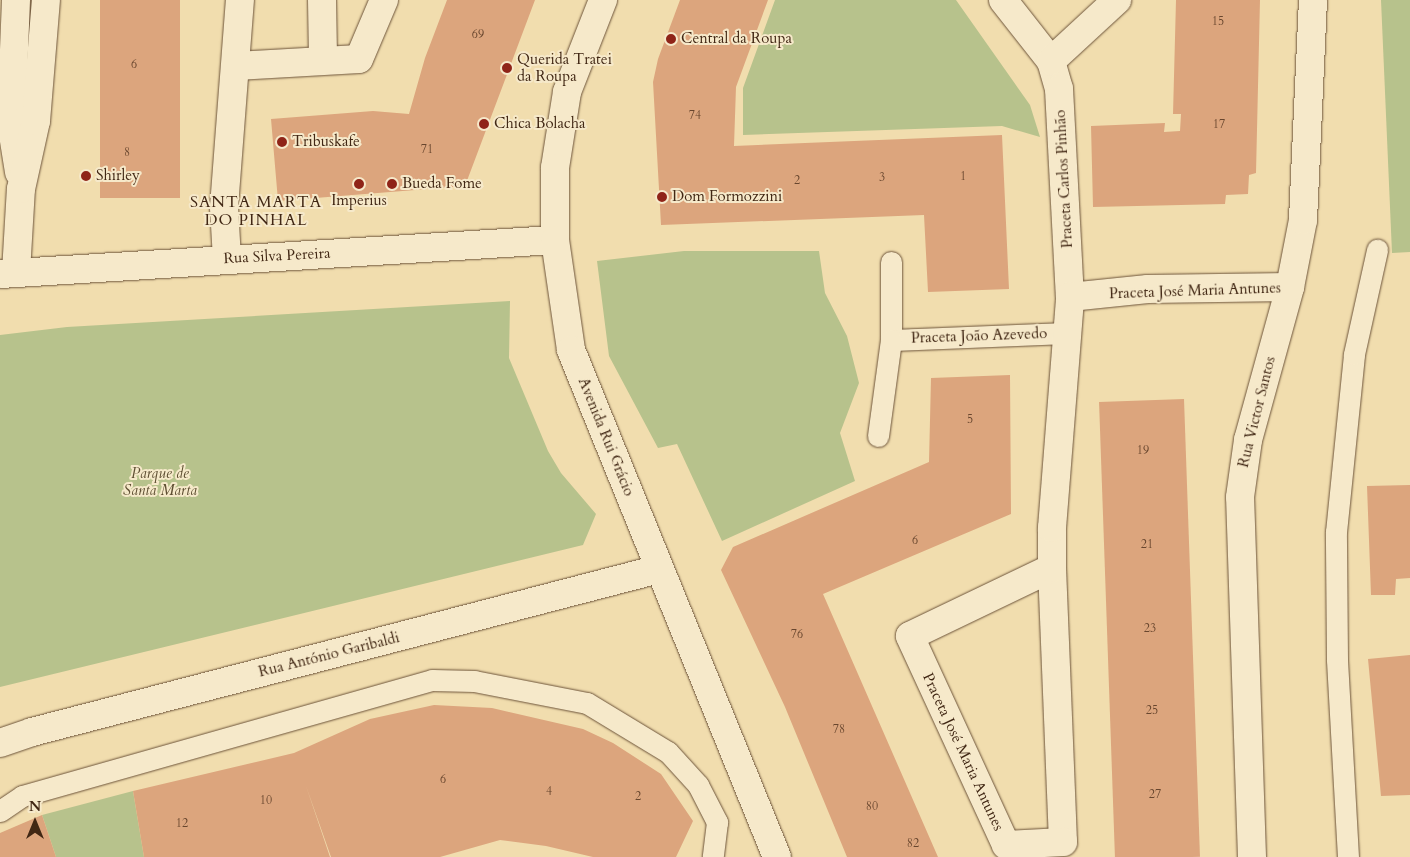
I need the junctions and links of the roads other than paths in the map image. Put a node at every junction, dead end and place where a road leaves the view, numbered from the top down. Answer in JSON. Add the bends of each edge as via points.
{"nodes":[{"id":1,"x":16,"y":0,"type":"edge"},
{"id":2,"x":46,"y":0,"type":"edge"},
{"id":3,"x":240,"y":0,"type":"edge"},
{"id":4,"x":322,"y":0,"type":"edge"},
{"id":5,"x":384,"y":0,"type":"edge"},
{"id":6,"x":603,"y":0,"type":"edge"},
{"id":7,"x":1003,"y":0,"type":"edge"},
{"id":8,"x":1117,"y":0,"type":"edge"},
{"id":9,"x":1313,"y":0,"type":"edge"},
{"id":10,"x":323,"y":60,"type":"junction"},
{"id":11,"x":1051,"y":61,"type":"junction"},
{"id":12,"x":236,"y":66,"type":"junction"},
{"id":13,"x":21,"y":189,"type":"junction"},
{"id":14,"x":555,"y":240,"type":"junction"},
{"id":15,"x":1377,"y":250,"type":"dead end"},
{"id":16,"x":227,"y":260,"type":"junction"},
{"id":17,"x":891,"y":262,"type":"dead end"},
{"id":18,"x":8,"y":274,"type":"edge"},
{"id":19,"x":1290,"y":287,"type":"junction"},
{"id":20,"x":1070,"y":297,"type":"junction"},
{"id":21,"x":1068,"y":333,"type":"junction"},
{"id":22,"x":891,"y":340,"type":"junction"},
{"id":23,"x":878,"y":436,"type":"dead end"},
{"id":24,"x":1052,"y":568,"type":"junction"},
{"id":25,"x":659,"y":569,"type":"junction"},
{"id":26,"x":0,"y":743,"type":"edge"},
{"id":27,"x":0,"y":812,"type":"edge"},
{"id":28,"x":713,"y":857,"type":"edge"},
{"id":29,"x":777,"y":857,"type":"edge"},
{"id":30,"x":1252,"y":857,"type":"edge"},
{"id":31,"x":1348,"y":857,"type":"edge"}],
"edges":[{"from":1,"to":13,"type":"street","via":[[11,122]]},
{"from":2,"to":13,"type":"street","via":[[36,121]]},
{"from":3,"to":12,"type":"street"},
{"from":4,"to":10,"type":"street"},
{"from":5,"to":10,"type":"street","via":[[359,59]]},
{"from":6,"to":14,"type":"street","name":"Avenida Rui Grácio","via":[[567,92],[555,168]]},
{"from":7,"to":11,"type":"street","name":"Praceta Carlos Pinhão"},
{"from":8,"to":11,"type":"street"},
{"from":9,"to":19,"type":"street","name":"Rua Victor Santos","via":[[1307,184]]},
{"from":10,"to":12,"type":"street"},
{"from":11,"to":20,"type":"street","name":"Praceta Carlos Pinhão","via":[[1059,89]]},
{"from":12,"to":16,"type":"street","via":[[224,207]]},
{"from":13,"to":18,"type":"street"},
{"from":14,"to":16,"type":"street","name":"Rua Silva Pereira"},
{"from":14,"to":25,"type":"street","name":"Avenida Rui Grácio","via":[[571,350]]},
{"from":15,"to":31,"type":"lane","via":[[1354,354],[1336,532],[1338,659]]},
{"from":16,"to":18,"type":"street","name":"Rua Silva Pereira"},
{"from":17,"to":22,"type":"lane","name":"Praceta João Azevedo"},
{"from":19,"to":20,"type":"street","name":"Praceta José Maria Antunes","via":[[1148,289]]},
{"from":19,"to":30,"type":"street","name":"Rua Victor Santos","via":[[1248,440],[1240,498]]},
{"from":20,"to":21,"type":"street","name":"Praceta José Maria Antunes"},
{"from":21,"to":22,"type":"lane","name":"Praceta João Azevedo"},
{"from":21,"to":24,"type":"street","name":"Praceta José Maria Antunes","via":[[1052,528]]},
{"from":22,"to":23,"type":"lane","name":"Praceta João Azevedo"},
{"from":24,"to":24,"type":"street","name":"Praceta José Maria Antunes","via":[[910,636],[1006,845],[1063,842]]},
{"from":25,"to":26,"type":"street","name":"Rua António Garibaldi"},
{"from":25,"to":29,"type":"street","name":"Avenida Rui Grácio"},
{"from":27,"to":28,"type":"lane","via":[[22,796],[432,680],[474,681],[587,703],[668,752],[698,785],[717,822]]}]}
